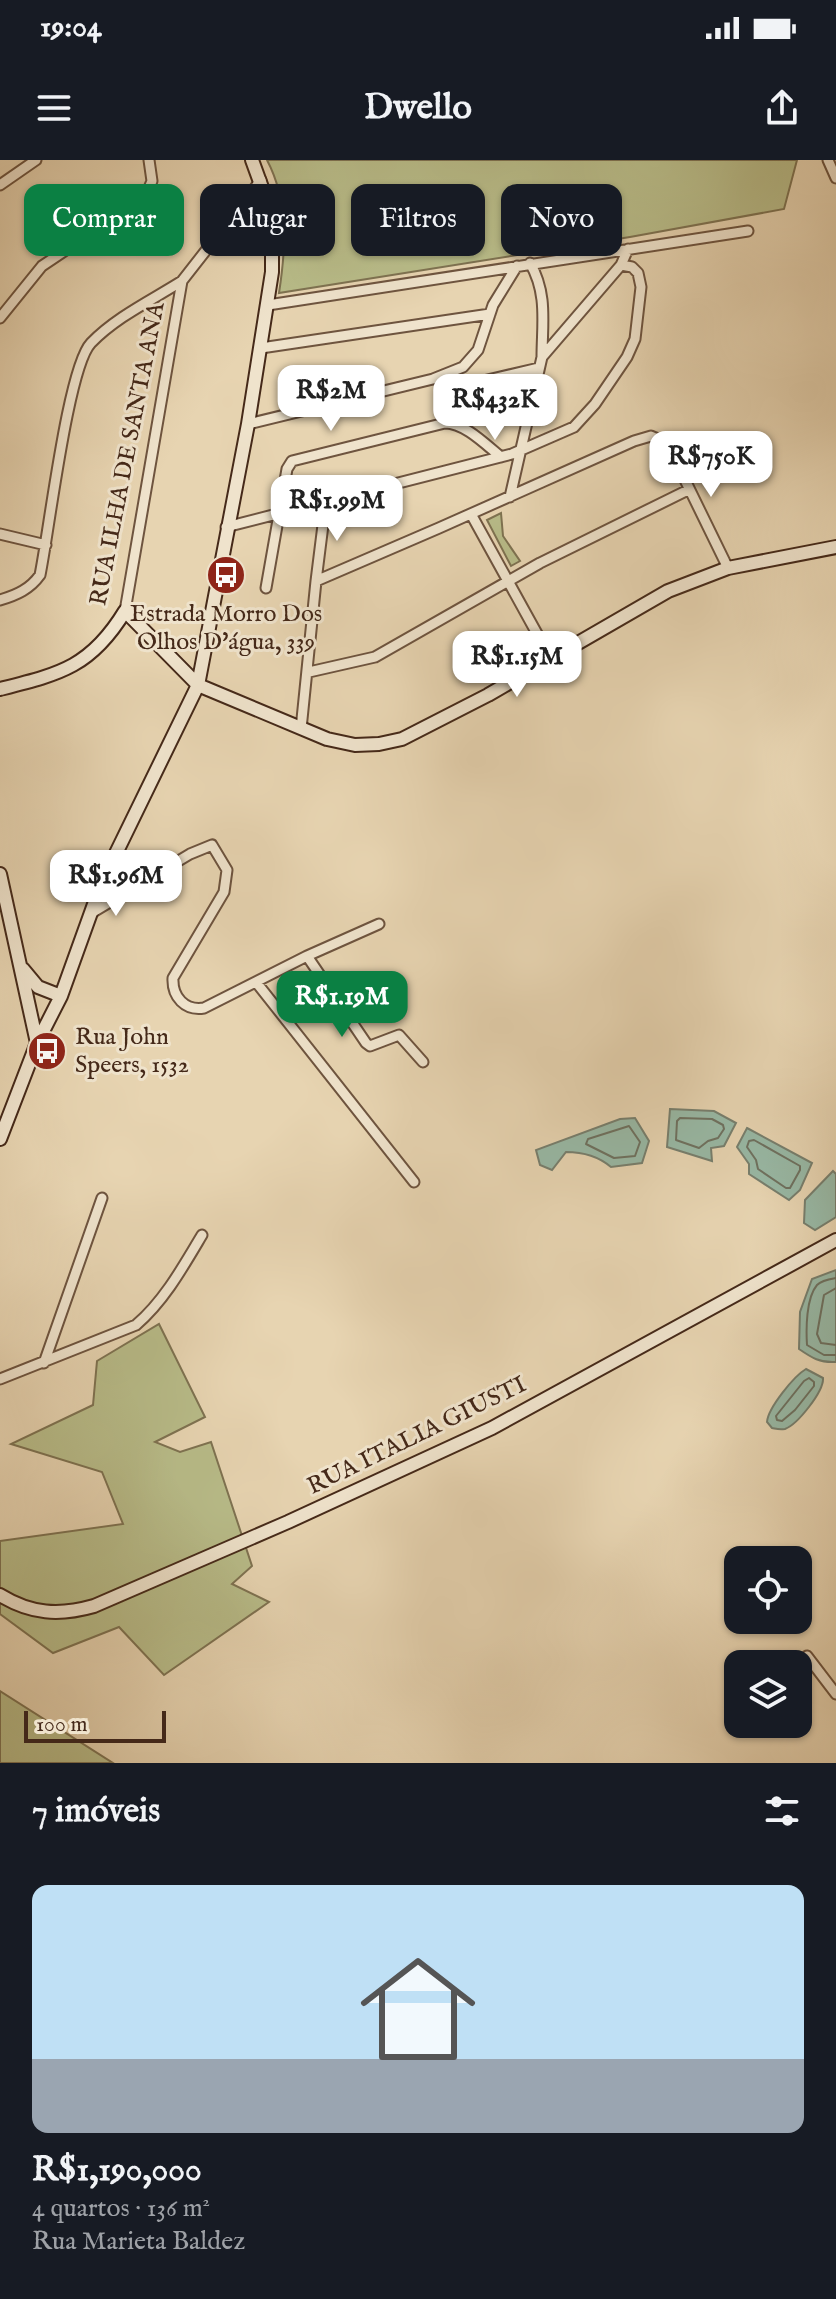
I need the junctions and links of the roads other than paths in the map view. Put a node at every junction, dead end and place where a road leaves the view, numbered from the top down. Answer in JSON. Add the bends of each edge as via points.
{"nodes":[{"id":1,"x":36,"y":160,"type":"edge"},
{"id":2,"x":149,"y":160,"type":"edge"},
{"id":3,"x":252,"y":160,"type":"edge"},
{"id":4,"x":828,"y":160,"type":"edge"},
{"id":5,"x":836,"y":178,"type":"edge"},
{"id":6,"x":261,"y":180,"type":"junction"},
{"id":7,"x":0,"y":185,"type":"edge"},
{"id":8,"x":748,"y":231,"type":"dead end"},
{"id":9,"x":628,"y":249,"type":"junction"},
{"id":10,"x":530,"y":263,"type":"junction"},
{"id":11,"x":621,"y":265,"type":"junction"},
{"id":12,"x":517,"y":266,"type":"junction"},
{"id":13,"x":182,"y":281,"type":"junction"},
{"id":14,"x":268,"y":305,"type":"junction"},
{"id":15,"x":490,"y":314,"type":"junction"},
{"id":16,"x":0,"y":318,"type":"edge"},
{"id":17,"x":261,"y":348,"type":"junction"},
{"id":18,"x":541,"y":362,"type":"junction"},
{"id":19,"x":441,"y":376,"type":"junction"},
{"id":20,"x":248,"y":424,"type":"junction"},
{"id":21,"x":522,"y":451,"type":"junction"},
{"id":22,"x":501,"y":457,"type":"junction"},
{"id":23,"x":688,"y":490,"type":"junction"},
{"id":24,"x":510,"y":497,"type":"junction"},
{"id":25,"x":326,"y":501,"type":"junction"},
{"id":26,"x":278,"y":513,"type":"junction"},
{"id":27,"x":471,"y":514,"type":"junction"},
{"id":28,"x":226,"y":527,"type":"junction"},
{"id":29,"x":0,"y":534,"type":"edge"},
{"id":30,"x":46,"y":545,"type":"junction"},
{"id":31,"x":836,"y":547,"type":"edge"},
{"id":32,"x":728,"y":568,"type":"junction"},
{"id":33,"x":508,"y":580,"type":"junction"},
{"id":34,"x":316,"y":581,"type":"junction"},
{"id":35,"x":266,"y":588,"type":"dead end"},
{"id":36,"x":0,"y":600,"type":"edge"},
{"id":37,"x":125,"y":611,"type":"junction"},
{"id":38,"x":551,"y":659,"type":"junction"},
{"id":39,"x":309,"y":672,"type":"junction"},
{"id":40,"x":198,"y":685,"type":"junction"},
{"id":41,"x":0,"y":689,"type":"edge"},
{"id":42,"x":301,"y":729,"type":"junction"},
{"id":43,"x":0,"y":874,"type":"edge"},
{"id":44,"x":102,"y":882,"type":"junction"},
{"id":45,"x":126,"y":893,"type":"junction"},
{"id":46,"x":90,"y":914,"type":"junction"},
{"id":47,"x":379,"y":924,"type":"dead end"},
{"id":48,"x":307,"y":956,"type":"junction"},
{"id":49,"x":21,"y":967,"type":"junction"},
{"id":50,"x":256,"y":982,"type":"junction"},
{"id":51,"x":61,"y":996,"type":"junction"},
{"id":52,"x":37,"y":1043,"type":"junction"},
{"id":53,"x":423,"y":1062,"type":"dead end"},
{"id":54,"x":1,"y":1134,"type":"edge"},
{"id":55,"x":414,"y":1182,"type":"dead end"},
{"id":56,"x":102,"y":1198,"type":"dead end"},
{"id":57,"x":202,"y":1235,"type":"dead end"},
{"id":58,"x":836,"y":1240,"type":"edge"},
{"id":59,"x":44,"y":1363,"type":"junction"},
{"id":60,"x":0,"y":1379,"type":"edge"},
{"id":61,"x":0,"y":1595,"type":"edge"},
{"id":62,"x":812,"y":1663,"type":"edge"},
{"id":63,"x":836,"y":1694,"type":"edge"}],
"edges":[{"from":1,"to":7,"type":"street"},
{"from":2,"to":16,"type":"street","via":[[152,181],[145,197],[42,266]]},
{"from":3,"to":6,"type":"street"},
{"from":4,"to":5,"type":"street"},
{"from":6,"to":13,"type":"street","name":"RUA ILHA DE SANTA ANA"},
{"from":6,"to":14,"type":"street","via":[[274,230]]},
{"from":8,"to":9,"type":"street"},
{"from":9,"to":10,"type":"street"},
{"from":9,"to":11,"type":"street"},
{"from":10,"to":12,"type":"street"},
{"from":10,"to":18,"type":"street","via":[[543,296]]},
{"from":11,"to":18,"type":"street"},
{"from":11,"to":21,"type":"street","via":[[632,267],[640,279],[638,331],[627,357],[574,427]]},
{"from":12,"to":14,"type":"street"},
{"from":12,"to":15,"type":"street"},
{"from":13,"to":30,"type":"street","via":[[102,333],[85,351],[74,385]]},
{"from":13,"to":37,"type":"street","name":"RUA ILHA DE SANTA ANA"},
{"from":14,"to":17,"type":"street"},
{"from":15,"to":17,"type":"street"},
{"from":15,"to":19,"type":"street","via":[[471,361]]},
{"from":17,"to":20,"type":"street"},
{"from":18,"to":19,"type":"street","via":[[462,386]]},
{"from":18,"to":21,"type":"street"},
{"from":19,"to":20,"type":"street"},
{"from":20,"to":28,"type":"street"},
{"from":21,"to":22,"type":"street"},
{"from":21,"to":24,"type":"street"},
{"from":22,"to":25,"type":"street"},
{"from":22,"to":26,"type":"street","via":[[452,423],[297,458],[289,463]]},
{"from":23,"to":24,"type":"street","via":[[667,443],[651,436]]},
{"from":23,"to":32,"type":"street"},
{"from":23,"to":33,"type":"street"},
{"from":24,"to":27,"type":"street"},
{"from":25,"to":26,"type":"street"},
{"from":25,"to":34,"type":"street"},
{"from":26,"to":28,"type":"street"},
{"from":26,"to":35,"type":"street"},
{"from":27,"to":33,"type":"street"},
{"from":27,"to":34,"type":"street"},
{"from":28,"to":40,"type":"street"},
{"from":29,"to":30,"type":"street"},
{"from":30,"to":36,"type":"street","via":[[33,585]]},
{"from":31,"to":32,"type":"street"},
{"from":32,"to":38,"type":"street","via":[[668,591]]},
{"from":33,"to":38,"type":"street"},
{"from":33,"to":39,"type":"street","via":[[375,657]]},
{"from":34,"to":39,"type":"street"},
{"from":37,"to":40,"type":"street"},
{"from":37,"to":41,"type":"street","name":"RUA ILHA DE SANTA ANA","via":[[102,644],[76,665],[52,677]]},
{"from":38,"to":42,"type":"street","via":[[402,739],[355,745]]},
{"from":39,"to":42,"type":"street"},
{"from":40,"to":42,"type":"street"},
{"from":40,"to":44,"type":"street"},
{"from":43,"to":49,"type":"street"},
{"from":44,"to":45,"type":"street"},
{"from":44,"to":46,"type":"street"},
{"from":45,"to":46,"type":"street"},
{"from":45,"to":50,"type":"street","via":[[212,845],[227,870],[224,892],[177,969],[174,990],[184,1005],[195,1009]]},
{"from":46,"to":51,"type":"street"},
{"from":47,"to":48,"type":"street"},
{"from":48,"to":50,"type":"street"},
{"from":48,"to":53,"type":"street","via":[[366,1043],[399,1035]]},
{"from":49,"to":51,"type":"street","via":[[38,987]]},
{"from":49,"to":52,"type":"street"},
{"from":50,"to":55,"type":"street"},
{"from":51,"to":52,"type":"street"},
{"from":52,"to":54,"type":"street"},
{"from":56,"to":59,"type":"street"},
{"from":57,"to":59,"type":"street","via":[[159,1301],[136,1325]]},
{"from":58,"to":61,"type":"street","name":"RUA ITALIA GIUSTI","via":[[492,1428],[94,1606],[51,1614]]},
{"from":59,"to":60,"type":"street"},
{"from":62,"to":63,"type":"street"}]}
